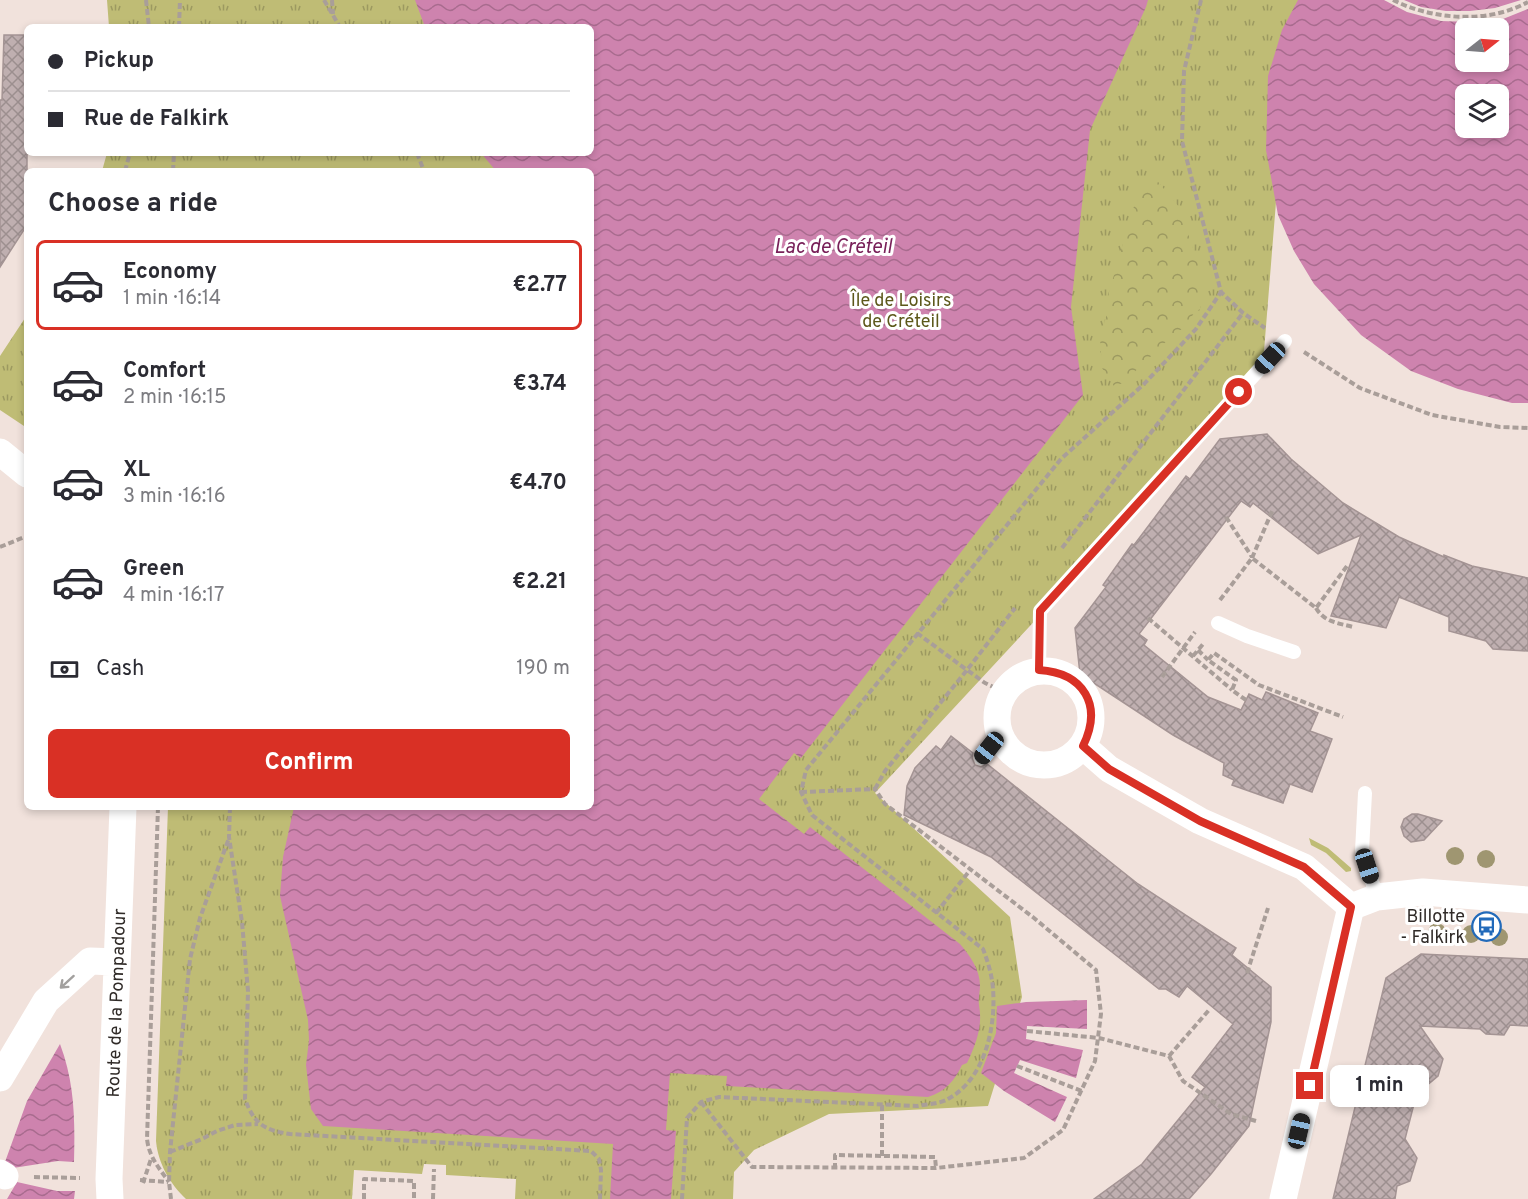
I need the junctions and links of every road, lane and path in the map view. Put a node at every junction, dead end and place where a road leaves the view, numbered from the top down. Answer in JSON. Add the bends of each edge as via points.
{"nodes":[{"id":1,"x":146,"y":0,"type":"edge"},
{"id":2,"x":180,"y":0,"type":"edge"},
{"id":3,"x":324,"y":0,"type":"edge"},
{"id":4,"x":332,"y":0,"type":"edge"},
{"id":5,"x":1202,"y":0,"type":"edge"},
{"id":6,"x":1393,"y":0,"type":"edge"},
{"id":7,"x":1528,"y":2,"type":"edge"},
{"id":8,"x":333,"y":17,"type":"junction"},
{"id":9,"x":149,"y":24,"type":"edge"},
{"id":10,"x":179,"y":24,"type":"edge"},
{"id":11,"x":338,"y":24,"type":"edge"},
{"id":12,"x":1221,"y":292,"type":"junction"},
{"id":13,"x":1243,"y":313,"type":"junction"},
{"id":14,"x":1286,"y":341,"type":"junction"},
{"id":15,"x":1528,"y":428,"type":"edge"},
{"id":16,"x":0,"y":452,"type":"edge"},
{"id":17,"x":24,"y":472,"type":"edge"},
{"id":18,"x":1273,"y":509,"type":"dead end"},
{"id":19,"x":1226,"y":517,"type":"dead end"},
{"id":20,"x":24,"y":537,"type":"edge"},
{"id":21,"x":0,"y":547,"type":"edge"},
{"id":22,"x":1062,"y":548,"type":"dead end"},
{"id":23,"x":1252,"y":558,"type":"junction"},
{"id":24,"x":1347,"y":566,"type":"dead end"},
{"id":25,"x":1218,"y":603,"type":"dead end"},
{"id":26,"x":1018,"y":604,"type":"dead end"},
{"id":27,"x":1316,"y":608,"type":"junction"},
{"id":28,"x":1148,"y":618,"type":"dead end"},
{"id":29,"x":1218,"y":623,"type":"dead end"},
{"id":30,"x":1353,"y":627,"type":"dead end"},
{"id":31,"x":1197,"y":630,"type":"dead end"},
{"id":32,"x":917,"y":633,"type":"junction"},
{"id":33,"x":1211,"y":644,"type":"dead end"},
{"id":34,"x":1183,"y":648,"type":"junction"},
{"id":35,"x":1198,"y":650,"type":"junction"},
{"id":36,"x":1294,"y":652,"type":"dead end"},
{"id":37,"x":1193,"y":656,"type":"junction"},
{"id":38,"x":1208,"y":660,"type":"junction"},
{"id":39,"x":967,"y":670,"type":"junction"},
{"id":40,"x":1039,"y":670,"type":"junction"},
{"id":41,"x":1162,"y":677,"type":"dead end"},
{"id":42,"x":1232,"y":690,"type":"junction"},
{"id":43,"x":1004,"y":692,"type":"junction"},
{"id":44,"x":1246,"y":700,"type":"dead end"},
{"id":45,"x":1343,"y":717,"type":"dead end"},
{"id":46,"x":1001,"y":739,"type":"junction"},
{"id":47,"x":1083,"y":746,"type":"junction"},
{"id":48,"x":981,"y":758,"type":"dead end"},
{"id":49,"x":875,"y":789,"type":"junction"},
{"id":50,"x":801,"y":792,"type":"junction"},
{"id":51,"x":1365,"y":794,"type":"dead end"},
{"id":52,"x":123,"y":810,"type":"edge"},
{"id":53,"x":158,"y":810,"type":"edge"},
{"id":54,"x":230,"y":810,"type":"edge"},
{"id":55,"x":229,"y":837,"type":"junction"},
{"id":56,"x":971,"y":869,"type":"junction"},
{"id":57,"x":1377,"y":897,"type":"junction"},
{"id":58,"x":1528,"y":900,"type":"edge"},
{"id":59,"x":1351,"y":907,"type":"junction"},
{"id":60,"x":1268,"y":908,"type":"dead end"},
{"id":61,"x":936,"y":913,"type":"junction"},
{"id":62,"x":117,"y":962,"type":"junction"},
{"id":63,"x":1247,"y":973,"type":"dead end"},
{"id":64,"x":1209,"y":1010,"type":"dead end"},
{"id":65,"x":1027,"y":1031,"type":"dead end"},
{"id":66,"x":1099,"y":1038,"type":"junction"},
{"id":67,"x":1169,"y":1056,"type":"junction"},
{"id":68,"x":1017,"y":1066,"type":"dead end"},
{"id":69,"x":0,"y":1078,"type":"edge"},
{"id":70,"x":1082,"y":1091,"type":"junction"},
{"id":71,"x":701,"y":1102,"type":"junction"},
{"id":72,"x":882,"y":1105,"type":"junction"},
{"id":73,"x":1256,"y":1121,"type":"dead end"},
{"id":74,"x":259,"y":1124,"type":"junction"},
{"id":75,"x":170,"y":1152,"type":"junction"},
{"id":76,"x":882,"y":1156,"type":"junction"},
{"id":77,"x":152,"y":1158,"type":"junction"},
{"id":78,"x":936,"y":1168,"type":"junction"},
{"id":79,"x":434,"y":1169,"type":"dead end"},
{"id":80,"x":835,"y":1169,"type":"junction"},
{"id":81,"x":134,"y":1180,"type":"dead end"},
{"id":82,"x":143,"y":1181,"type":"junction"},
{"id":83,"x":169,"y":1182,"type":"junction"},
{"id":84,"x":142,"y":1190,"type":"dead end"},
{"id":85,"x":111,"y":1199,"type":"edge"},
{"id":86,"x":171,"y":1199,"type":"edge"},
{"id":87,"x":364,"y":1199,"type":"edge"},
{"id":88,"x":414,"y":1199,"type":"edge"},
{"id":89,"x":433,"y":1199,"type":"edge"},
{"id":90,"x":600,"y":1199,"type":"edge"},
{"id":91,"x":682,"y":1199,"type":"edge"},
{"id":92,"x":1283,"y":1199,"type":"edge"}],
"edges":[{"from":1,"to":9,"type":"path"},
{"from":2,"to":10,"type":"path"},
{"from":3,"to":8,"type":"path"},
{"from":4,"to":8,"type":"path"},
{"from":5,"to":12,"type":"path","via":[[1184,71],[1182,141]]},
{"from":6,"to":7,"type":"path","via":[[1444,16],[1496,14]]},
{"from":8,"to":11,"type":"path"},
{"from":12,"to":13,"type":"path"},
{"from":12,"to":32,"type":"path","via":[[1196,328],[1152,375],[1061,459]]},
{"from":13,"to":14,"type":"path"},
{"from":13,"to":22,"type":"path"},
{"from":14,"to":15,"type":"path","via":[[1360,387],[1432,415]]},
{"from":14,"to":40,"type":"lane","via":[[1040,611]]},
{"from":16,"to":17,"type":"street"},
{"from":18,"to":23,"type":"path"},
{"from":19,"to":23,"type":"path"},
{"from":20,"to":21,"type":"path"},
{"from":23,"to":25,"type":"path"},
{"from":23,"to":27,"type":"path"},
{"from":24,"to":27,"type":"path"},
{"from":26,"to":39,"type":"path"},
{"from":27,"to":30,"type":"path","via":[[1327,621]]},
{"from":28,"to":34,"type":"path"},
{"from":29,"to":36,"type":"lane"},
{"from":31,"to":34,"type":"path"},
{"from":32,"to":39,"type":"path"},
{"from":32,"to":50,"type":"path","via":[[806,770]]},
{"from":33,"to":35,"type":"path","via":[[1207,639]]},
{"from":34,"to":37,"type":"path"},
{"from":34,"to":41,"type":"path"},
{"from":35,"to":37,"type":"path"},
{"from":35,"to":38,"type":"path"},
{"from":37,"to":42,"type":"path"},
{"from":38,"to":42,"type":"path","via":[[1236,680]]},
{"from":38,"to":45,"type":"path","via":[[1214,653],[1259,685]]},
{"from":39,"to":43,"type":"path"},
{"from":39,"to":49,"type":"path","via":[[885,771]]},
{"from":40,"to":43,"type":"street","via":[[1027,673]]},
{"from":40,"to":47,"type":"street","via":[[1055,672],[1075,682],[1085,694],[1092,722]]},
{"from":42,"to":44,"type":"path"},
{"from":43,"to":46,"type":"street","via":[[997,712]]},
{"from":46,"to":47,"type":"street","via":[[1024,762],[1040,766],[1060,764]]},
{"from":46,"to":48,"type":"lane","via":[[992,743]]},
{"from":47,"to":59,"type":"street","via":[[1109,769],[1200,821],[1304,867]]},
{"from":49,"to":50,"type":"path"},
{"from":49,"to":56,"type":"path","via":[[885,804]]},
{"from":50,"to":61,"type":"path","via":[[812,815]]},
{"from":51,"to":57,"type":"lane","via":[[1362,851]]},
{"from":52,"to":62,"type":"street","name":"Route de la Pompadour"},
{"from":53,"to":77,"type":"path","name":"Route de la Pompadour","via":[[147,1139]]},
{"from":54,"to":55,"type":"path"},
{"from":55,"to":74,"type":"path","via":[[248,991],[245,1099]]},
{"from":55,"to":75,"type":"path","via":[[190,959]]},
{"from":56,"to":61,"type":"path"},
{"from":56,"to":66,"type":"path","via":[[1095,970],[1101,1014]]},
{"from":57,"to":58,"type":"street","via":[[1423,892]]},
{"from":57,"to":59,"type":"street"},
{"from":59,"to":92,"type":"street"},
{"from":60,"to":63,"type":"path"},
{"from":61,"to":72,"type":"path","via":[[983,949],[993,990],[992,1027],[983,1059],[964,1087],[947,1100],[917,1106]]},
{"from":62,"to":69,"type":"street","one_way":true,"via":[[90,961],[46,1000]]},
{"from":62,"to":85,"type":"street","name":"Route de la Pompadour"},
{"from":64,"to":67,"type":"path"},
{"from":65,"to":66,"type":"path"},
{"from":66,"to":67,"type":"path"},
{"from":66,"to":70,"type":"path","via":[[1095,1061]]},
{"from":67,"to":73,"type":"path","via":[[1183,1081],[1231,1114]]},
{"from":68,"to":70,"type":"path"},
{"from":70,"to":78,"type":"path","via":[[1063,1130],[1024,1158]]},
{"from":71,"to":72,"type":"path","via":[[719,1097]]},
{"from":71,"to":80,"type":"path","via":[[752,1167]]},
{"from":71,"to":91,"type":"path","via":[[687,1118]]},
{"from":72,"to":76,"type":"path"},
{"from":74,"to":75,"type":"path","via":[[235,1125]]},
{"from":74,"to":90,"type":"path","via":[[274,1132],[290,1134],[591,1151],[599,1159]]},
{"from":75,"to":83,"type":"path"},
{"from":76,"to":78,"type":"path","via":[[935,1157]]},
{"from":76,"to":80,"type":"path","via":[[835,1155]]},
{"from":77,"to":82,"type":"path"},
{"from":77,"to":83,"type":"path","name":"Route de la Pompadour"},
{"from":78,"to":80,"type":"path"},
{"from":79,"to":89,"type":"path"},
{"from":81,"to":82,"type":"path"},
{"from":82,"to":83,"type":"path"},
{"from":82,"to":84,"type":"path"},
{"from":83,"to":86,"type":"path"},
{"from":87,"to":88,"type":"path","via":[[364,1179],[414,1181]]}]}
